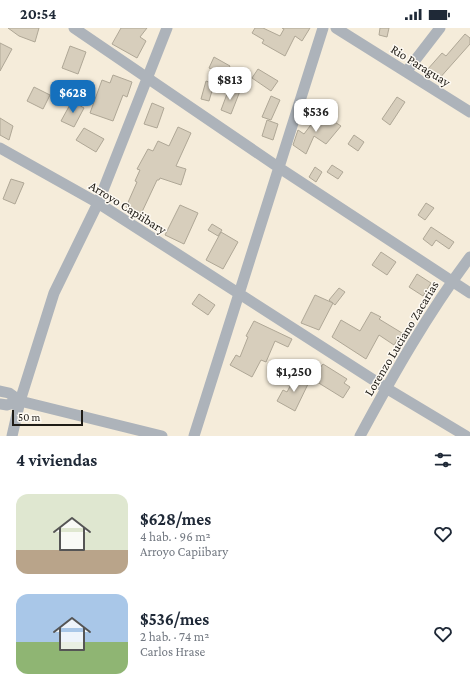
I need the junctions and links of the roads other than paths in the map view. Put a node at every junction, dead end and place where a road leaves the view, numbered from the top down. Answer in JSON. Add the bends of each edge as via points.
{"nodes":[{"id":1,"x":74,"y":28,"type":"edge"},
{"id":2,"x":167,"y":28,"type":"edge"},
{"id":3,"x":323,"y":28,"type":"edge"},
{"id":4,"x":336,"y":28,"type":"edge"},
{"id":5,"x":440,"y":28,"type":"edge"},
{"id":6,"x":406,"y":72,"type":"junction"},
{"id":7,"x":147,"y":79,"type":"junction"},
{"id":8,"x":470,"y":112,"type":"edge"},
{"id":9,"x":0,"y":148,"type":"edge"},
{"id":10,"x":278,"y":167,"type":"junction"},
{"id":11,"x":98,"y":203,"type":"junction"},
{"id":12,"x":470,"y":257,"type":"edge"},
{"id":13,"x":452,"y":281,"type":"junction"},
{"id":14,"x":470,"y":293,"type":"edge"},
{"id":15,"x":239,"y":294,"type":"junction"},
{"id":16,"x":386,"y":388,"type":"junction"},
{"id":17,"x":0,"y":391,"type":"edge"},
{"id":18,"x":20,"y":401,"type":"junction"},
{"id":19,"x":0,"y":404,"type":"edge"},
{"id":20,"x":12,"y":436,"type":"edge"},
{"id":21,"x":162,"y":436,"type":"edge"},
{"id":22,"x":194,"y":436,"type":"edge"},
{"id":23,"x":360,"y":436,"type":"edge"},
{"id":24,"x":466,"y":436,"type":"edge"}],
"edges":[{"from":1,"to":7,"type":"street"},
{"from":2,"to":7,"type":"street"},
{"from":3,"to":10,"type":"street"},
{"from":4,"to":6,"type":"street","name":"Rio Paraguay"},
{"from":5,"to":6,"type":"street"},
{"from":6,"to":8,"type":"street","name":"Rio Paraguay"},
{"from":7,"to":10,"type":"street"},
{"from":7,"to":11,"type":"street"},
{"from":9,"to":11,"type":"street","name":"Arroyo Capiibary"},
{"from":10,"to":13,"type":"street"},
{"from":10,"to":15,"type":"street"},
{"from":11,"to":15,"type":"street","name":"Arroyo Capiibary"},
{"from":11,"to":18,"type":"street","via":[[54,293]]},
{"from":12,"to":13,"type":"street","name":"Lorenzo Luciano Zacarias"},
{"from":13,"to":14,"type":"street"},
{"from":13,"to":16,"type":"street","name":"Lorenzo Luciano Zacarias"},
{"from":15,"to":16,"type":"street","name":"Arroyo Capiibary"},
{"from":15,"to":22,"type":"street"},
{"from":16,"to":23,"type":"street","name":"Lorenzo Luciano Zacarias"},
{"from":16,"to":24,"type":"street","name":"Arroyo Capiibary"},
{"from":17,"to":18,"type":"street","via":[[9,393]]},
{"from":18,"to":19,"type":"street","via":[[7,405]]},
{"from":18,"to":20,"type":"street"},
{"from":18,"to":21,"type":"street"}]}
